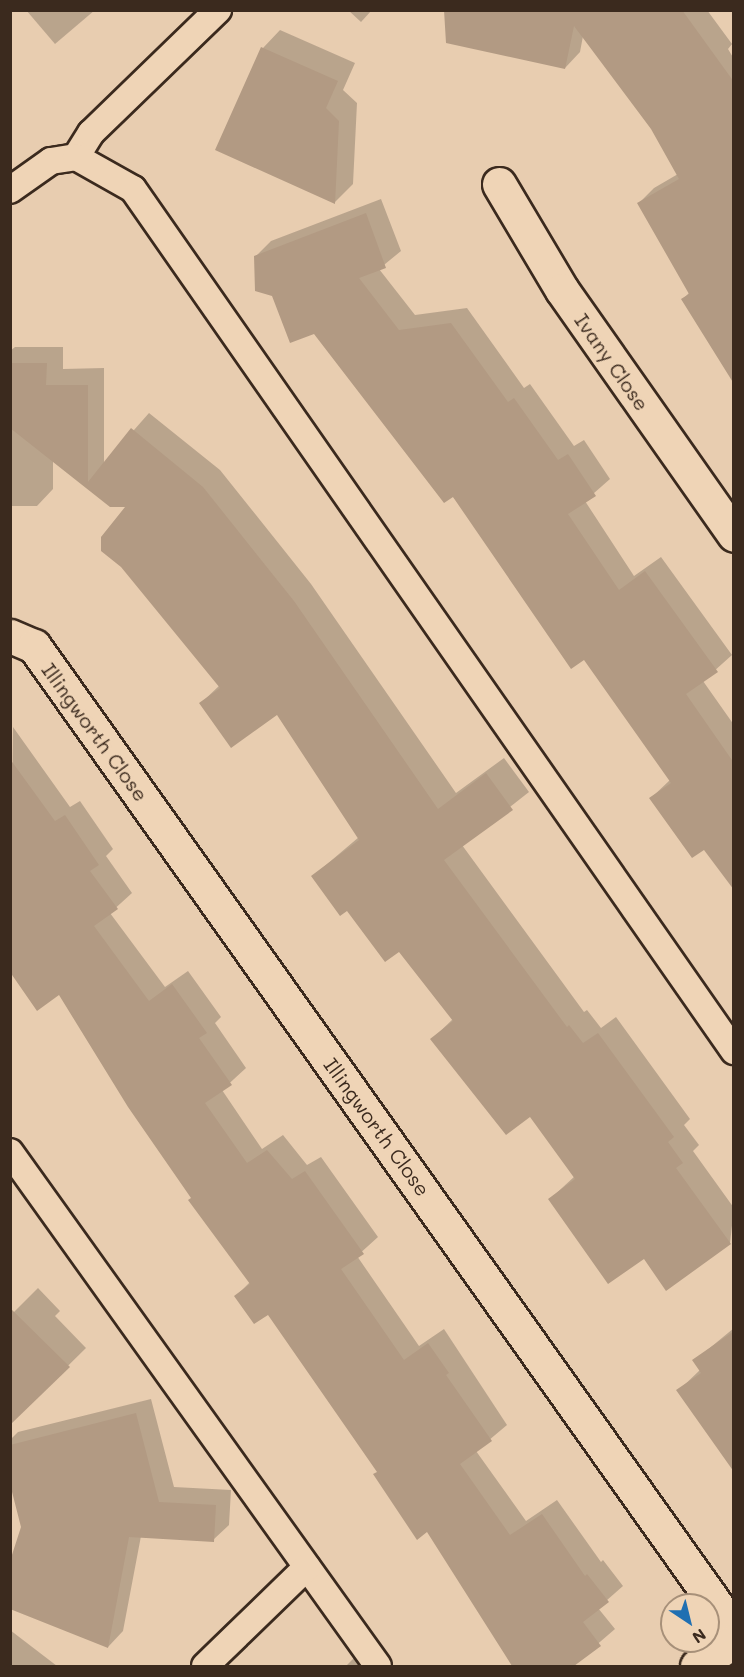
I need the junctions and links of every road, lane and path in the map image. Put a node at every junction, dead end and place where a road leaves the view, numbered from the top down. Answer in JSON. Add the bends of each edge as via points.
{"nodes":[{"id":1,"x":218,"y":10,"type":"edge"},
{"id":2,"x":76,"y":156,"type":"junction"},
{"id":3,"x":499,"y":184,"type":"dead end"},
{"id":4,"x":10,"y":190,"type":"edge"},
{"id":5,"x":734,"y":535,"type":"edge"},
{"id":6,"x":10,"y":636,"type":"edge"},
{"id":7,"x":734,"y":1052,"type":"edge"},
{"id":8,"x":10,"y":1152,"type":"edge"},
{"id":9,"x":307,"y":1567,"type":"junction"},
{"id":10,"x":734,"y":1630,"type":"edge"},
{"id":11,"x":734,"y":1641,"type":"edge"},
{"id":12,"x":205,"y":1666,"type":"edge"},
{"id":13,"x":378,"y":1666,"type":"edge"},
{"id":14,"x":697,"y":1666,"type":"edge"}],
"edges":[{"from":1,"to":2,"type":"lane","via":[[91,133]]},
{"from":2,"to":4,"type":"lane","via":[[51,161]]},
{"from":2,"to":7,"type":"lane","via":[[133,189]]},
{"from":3,"to":5,"type":"street","name":"Ivany Close","via":[[562,290]]},
{"from":6,"to":10,"type":"street","name":"Illingworth Close","via":[[33,646]]},
{"from":8,"to":9,"type":"lane"},
{"from":9,"to":12,"type":"lane"},
{"from":9,"to":13,"type":"lane"},
{"from":11,"to":14,"type":"street"}]}
